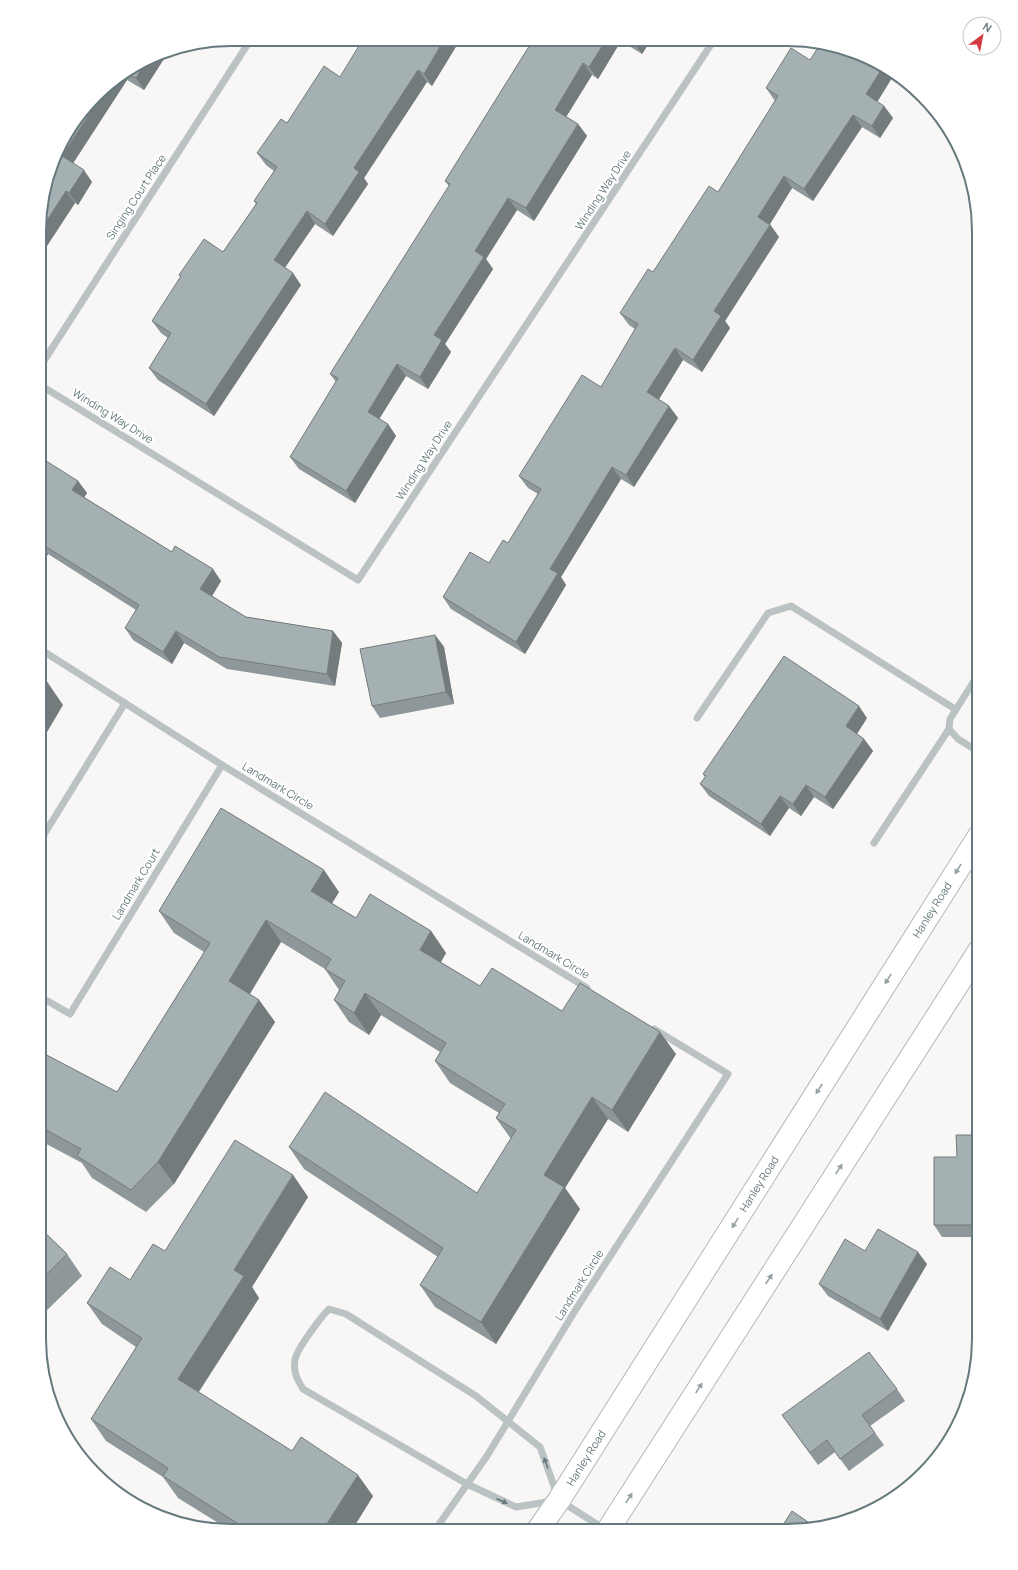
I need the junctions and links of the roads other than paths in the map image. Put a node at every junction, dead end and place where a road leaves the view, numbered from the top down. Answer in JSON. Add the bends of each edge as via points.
{"nodes":[{"id":1,"x":246,"y":46,"type":"edge"},
{"id":2,"x":710,"y":46,"type":"edge"},
{"id":3,"x":46,"y":358,"type":"edge"},
{"id":4,"x":46,"y":389,"type":"edge"},
{"id":5,"x":46,"y":653,"type":"edge"},
{"id":6,"x":972,"y":684,"type":"edge"},
{"id":7,"x":125,"y":703,"type":"junction"},
{"id":8,"x":955,"y":709,"type":"junction"},
{"id":9,"x":697,"y":718,"type":"dead end"},
{"id":10,"x":949,"y":729,"type":"junction"},
{"id":11,"x":972,"y":748,"type":"edge"},
{"id":12,"x":222,"y":765,"type":"junction"},
{"id":13,"x":46,"y":831,"type":"edge"},
{"id":14,"x":874,"y":843,"type":"dead end"},
{"id":15,"x":972,"y":847,"type":"edge"},
{"id":16,"x":972,"y":962,"type":"edge"},
{"id":17,"x":593,"y":992,"type":"edge"},
{"id":18,"x":46,"y":1000,"type":"edge"},
{"id":19,"x":647,"y":1025,"type":"edge"},
{"id":20,"x":508,"y":1423,"type":"junction"},
{"id":21,"x":467,"y":1484,"type":"junction"},
{"id":22,"x":559,"y":1500,"type":"junction"},
{"id":23,"x":439,"y":1524,"type":"edge"},
{"id":24,"x":542,"y":1524,"type":"edge"},
{"id":25,"x":598,"y":1524,"type":"edge"},
{"id":26,"x":612,"y":1524,"type":"edge"}],
"edges":[{"from":1,"to":3,"type":"street","name":"Singing Court Place"},
{"from":2,"to":4,"type":"street","name":"Winding Way Drive","via":[[358,580]]},
{"from":5,"to":7,"type":"street","name":"Landmark Circle"},
{"from":6,"to":8,"type":"street"},
{"from":7,"to":12,"type":"street","name":"Landmark Circle"},
{"from":7,"to":13,"type":"street"},
{"from":8,"to":9,"type":"street","via":[[791,606],[768,613]]},
{"from":8,"to":10,"type":"street"},
{"from":10,"to":11,"type":"street","via":[[958,739]]},
{"from":10,"to":14,"type":"street"},
{"from":12,"to":17,"type":"street","name":"Landmark Circle"},
{"from":12,"to":18,"type":"street","name":"Landmark Court","via":[[70,1014]]},
{"from":15,"to":22,"type":"main road","name":"Hanley Road","one_way":true},
{"from":26,"to":16,"type":"main road","one_way":true},
{"from":19,"to":20,"type":"street","name":"Landmark Circle","via":[[728,1074],[576,1309]]},
{"from":20,"to":21,"type":"street","name":"Landmark Circle"},
{"from":20,"to":21,"type":"street","via":[[476,1396],[346,1314],[329,1309],[320,1318],[295,1359],[295,1376],[303,1389]]},
{"from":22,"to":20,"type":"street","one_way":true,"via":[[540,1447]]},
{"from":21,"to":22,"type":"street","one_way":true,"via":[[516,1507]]},
{"from":21,"to":23,"type":"street","name":"Landmark Circle"},
{"from":22,"to":24,"type":"main road","name":"Hanley Road"},
{"from":22,"to":25,"type":"street"}]}
